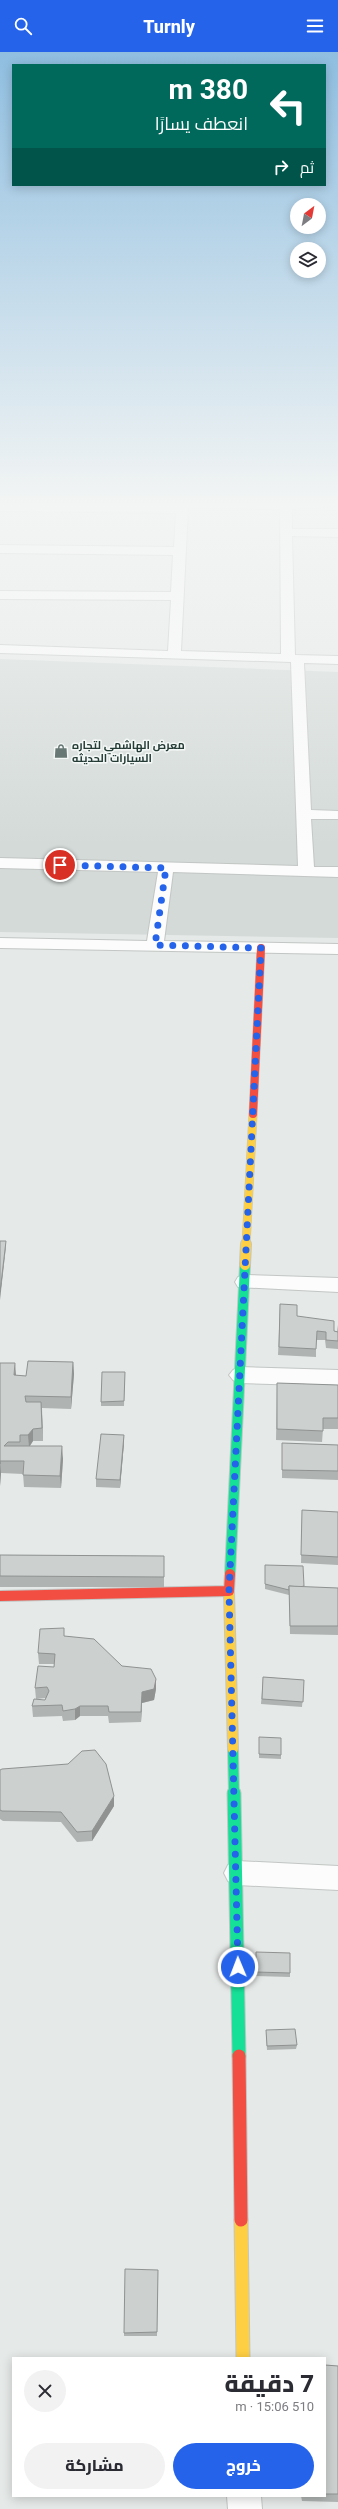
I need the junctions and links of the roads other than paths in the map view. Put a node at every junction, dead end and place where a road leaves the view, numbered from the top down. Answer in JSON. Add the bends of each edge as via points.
{"nodes":[{"id":1,"x":175,"y":617,"type":"edge"},
{"id":2,"x":290,"y":617,"type":"edge"},
{"id":3,"x":0,"y":649,"type":"edge"},
{"id":4,"x":174,"y":655,"type":"junction"},
{"id":5,"x":292,"y":659,"type":"junction"},
{"id":6,"x":338,"y":660,"type":"edge"},
{"id":7,"x":303,"y":814,"type":"junction"},
{"id":8,"x":338,"y":815,"type":"edge"},
{"id":9,"x":0,"y":863,"type":"edge"},
{"id":10,"x":166,"y":868,"type":"junction"},
{"id":11,"x":306,"y":871,"type":"junction"},
{"id":12,"x":338,"y":872,"type":"edge"},
{"id":13,"x":0,"y":943,"type":"edge"},
{"id":14,"x":155,"y":945,"type":"junction"},
{"id":15,"x":261,"y":948,"type":"junction"},
{"id":16,"x":338,"y":949,"type":"edge"},
{"id":17,"x":245,"y":1282,"type":"junction"},
{"id":18,"x":338,"y":1285,"type":"edge"},
{"id":19,"x":240,"y":1375,"type":"junction"},
{"id":20,"x":338,"y":1378,"type":"edge"},
{"id":21,"x":229,"y":1591,"type":"junction"},
{"id":22,"x":0,"y":1596,"type":"edge"},
{"id":23,"x":236,"y":1873,"type":"junction"},
{"id":24,"x":338,"y":1878,"type":"edge"},
{"id":25,"x":243,"y":2357,"type":"edge"},
{"id":26,"x":244,"y":2497,"type":"edge"},
{"id":27,"x":244,"y":2509,"type":"edge"}],
"edges":[{"from":1,"to":4,"type":"street"},
{"from":2,"to":5,"type":"street"},
{"from":3,"to":4,"type":"street"},
{"from":4,"to":5,"type":"street"},
{"from":5,"to":6,"type":"street"},
{"from":5,"to":7,"type":"street"},
{"from":7,"to":8,"type":"street"},
{"from":7,"to":11,"type":"street"},
{"from":9,"to":10,"type":"street"},
{"from":10,"to":11,"type":"street"},
{"from":10,"to":14,"type":"street"},
{"from":11,"to":12,"type":"street"},
{"from":13,"to":14,"type":"street"},
{"from":14,"to":15,"type":"street"},
{"from":15,"to":16,"type":"street"},
{"from":15,"to":17,"type":"street"},
{"from":17,"to":18,"type":"street"},
{"from":17,"to":19,"type":"street"},
{"from":19,"to":20,"type":"street"},
{"from":19,"to":21,"type":"street"},
{"from":21,"to":22,"type":"street"},
{"from":21,"to":23,"type":"street"},
{"from":23,"to":24,"type":"street"},
{"from":23,"to":25,"type":"street"},
{"from":26,"to":27,"type":"street"}]}
